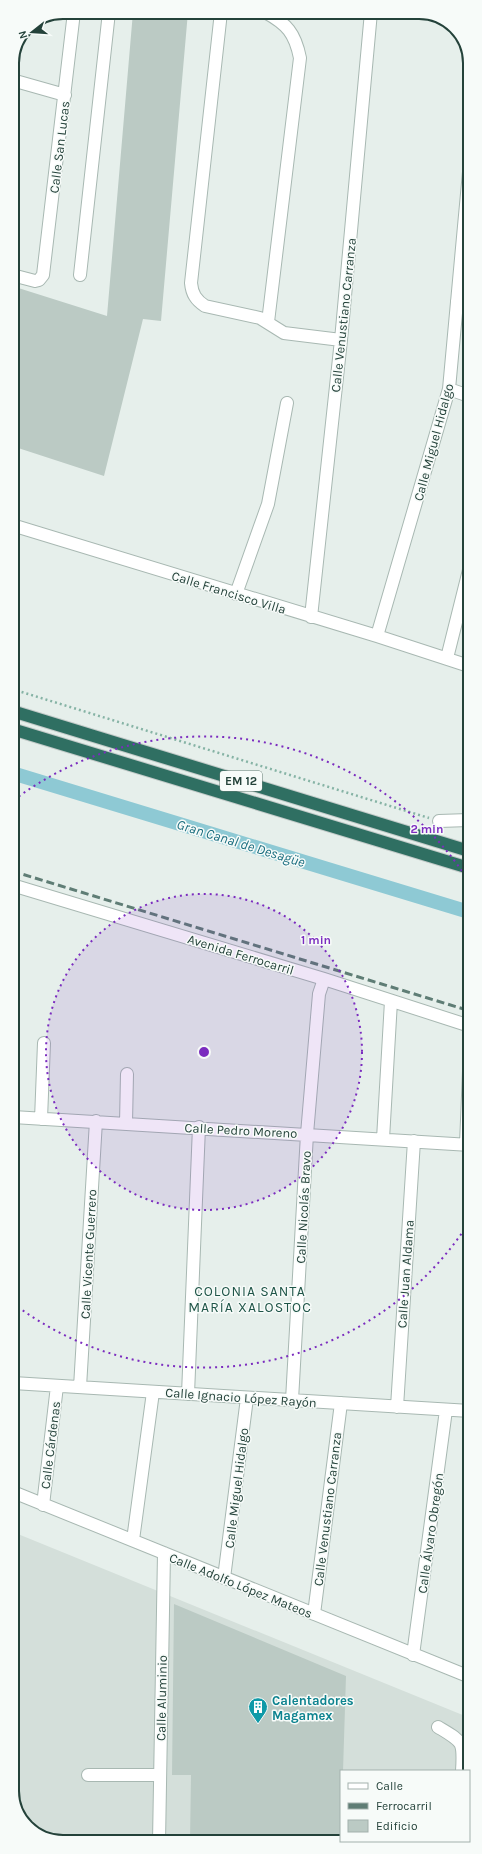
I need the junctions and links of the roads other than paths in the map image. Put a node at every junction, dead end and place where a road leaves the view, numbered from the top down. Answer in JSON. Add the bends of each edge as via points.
{"nodes":[{"id":1,"x":73,"y":19,"type":"edge"},
{"id":2,"x":108,"y":19,"type":"edge"},
{"id":3,"x":219,"y":19,"type":"edge"},
{"id":4,"x":278,"y":19,"type":"edge"},
{"id":5,"x":370,"y":19,"type":"edge"},
{"id":6,"x":19,"y":82,"type":"edge"},
{"id":7,"x":65,"y":95,"type":"junction"},
{"id":8,"x":463,"y":248,"type":"edge"},
{"id":9,"x":80,"y":275,"type":"dead end"},
{"id":10,"x":19,"y":277,"type":"edge"},
{"id":11,"x":457,"y":301,"type":"junction"},
{"id":12,"x":463,"y":303,"type":"edge"},
{"id":13,"x":268,"y":322,"type":"junction"},
{"id":14,"x":341,"y":340,"type":"junction"},
{"id":15,"x":449,"y":389,"type":"junction"},
{"id":16,"x":463,"y":394,"type":"edge"},
{"id":17,"x":287,"y":403,"type":"dead end"},
{"id":18,"x":19,"y":527,"type":"edge"},
{"id":19,"x":236,"y":594,"type":"junction"},
{"id":20,"x":463,"y":594,"type":"edge"},
{"id":21,"x":311,"y":617,"type":"junction"},
{"id":22,"x":377,"y":636,"type":"junction"},
{"id":23,"x":447,"y":658,"type":"junction"},
{"id":24,"x":463,"y":664,"type":"edge"},
{"id":25,"x":19,"y":713,"type":"edge"},
{"id":26,"x":19,"y":731,"type":"edge"},
{"id":27,"x":463,"y":820,"type":"edge"},
{"id":28,"x":439,"y":821,"type":"road end"},
{"id":29,"x":463,"y":849,"type":"edge"},
{"id":30,"x":463,"y":866,"type":"edge"},
{"id":31,"x":19,"y":887,"type":"edge"},
{"id":32,"x":324,"y":980,"type":"junction"},
{"id":33,"x":391,"y":1001,"type":"junction"},
{"id":34,"x":463,"y":1024,"type":"edge"},
{"id":35,"x":44,"y":1043,"type":"dead end"},
{"id":36,"x":127,"y":1074,"type":"dead end"},
{"id":37,"x":19,"y":1117,"type":"edge"},
{"id":38,"x":41,"y":1119,"type":"junction"},
{"id":39,"x":96,"y":1121,"type":"junction"},
{"id":40,"x":126,"y":1123,"type":"junction"},
{"id":41,"x":199,"y":1127,"type":"junction"},
{"id":42,"x":307,"y":1134,"type":"junction"},
{"id":43,"x":383,"y":1139,"type":"junction"},
{"id":44,"x":414,"y":1141,"type":"junction"},
{"id":45,"x":463,"y":1144,"type":"edge"},
{"id":46,"x":19,"y":1383,"type":"edge"},
{"id":47,"x":57,"y":1386,"type":"junction"},
{"id":48,"x":80,"y":1387,"type":"junction"},
{"id":49,"x":153,"y":1392,"type":"junction"},
{"id":50,"x":188,"y":1394,"type":"junction"},
{"id":51,"x":247,"y":1398,"type":"junction"},
{"id":52,"x":292,"y":1400,"type":"junction"},
{"id":53,"x":341,"y":1403,"type":"junction"},
{"id":54,"x":396,"y":1407,"type":"junction"},
{"id":55,"x":446,"y":1410,"type":"junction"},
{"id":56,"x":463,"y":1411,"type":"edge"},
{"id":57,"x":19,"y":1495,"type":"edge"},
{"id":58,"x":43,"y":1505,"type":"junction"},
{"id":59,"x":133,"y":1540,"type":"junction"},
{"id":60,"x":164,"y":1553,"type":"junction"},
{"id":61,"x":224,"y":1578,"type":"junction"},
{"id":62,"x":314,"y":1614,"type":"junction"},
{"id":63,"x":413,"y":1655,"type":"junction"},
{"id":64,"x":463,"y":1674,"type":"edge"},
{"id":65,"x":438,"y":1727,"type":"dead end"},
{"id":66,"x":463,"y":1752,"type":"edge"},
{"id":67,"x":463,"y":1752,"type":"edge"},
{"id":68,"x":462,"y":1770,"type":"edge"},
{"id":69,"x":88,"y":1775,"type":"dead end"},
{"id":70,"x":159,"y":1775,"type":"junction"},
{"id":71,"x":159,"y":1835,"type":"edge"}],
"edges":[{"from":1,"to":7,"type":"street","name":"Calle San Lucas"},
{"from":2,"to":9,"type":"street"},
{"from":3,"to":13,"type":"street","via":[[191,291],[198,302],[205,306]]},
{"from":4,"to":13,"type":"street","via":[[290,30],[300,58]]},
{"from":5,"to":14,"type":"street","name":"Calle Venustiano Carranza"},
{"from":6,"to":7,"type":"street"},
{"from":7,"to":10,"type":"street","name":"Calle San Lucas","via":[[43,275],[39,280],[32,281]]},
{"from":8,"to":11,"type":"street","name":"Calle Miguel Hidalgo"},
{"from":11,"to":12,"type":"street"},
{"from":11,"to":15,"type":"street","name":"Calle Miguel Hidalgo"},
{"from":13,"to":14,"type":"street","via":[[284,333]]},
{"from":14,"to":21,"type":"street","name":"Calle Venustiano Carranza"},
{"from":15,"to":16,"type":"street"},
{"from":15,"to":22,"type":"street","name":"Calle Miguel Hidalgo"},
{"from":17,"to":19,"type":"street","via":[[268,504]]},
{"from":18,"to":19,"type":"street","name":"Calle Francisco Villa"},
{"from":19,"to":21,"type":"street","name":"Calle Francisco Villa"},
{"from":20,"to":23,"type":"street"},
{"from":21,"to":22,"type":"street","name":"Calle Francisco Villa"},
{"from":22,"to":23,"type":"street","name":"Calle Francisco Villa"},
{"from":23,"to":24,"type":"street","name":"Calle Francisco Villa"},
{"from":25,"to":29,"type":"highway","number":"EM 12"},
{"from":26,"to":30,"type":"highway","number":"EM 12"},
{"from":27,"to":28,"type":"street"},
{"from":31,"to":32,"type":"street","name":"Avenida Ferrocarril"},
{"from":32,"to":33,"type":"street","name":"Avenida Ferrocarril"},
{"from":32,"to":42,"type":"street","name":"Calle Nicolás Bravo","via":[[319,994]]},
{"from":33,"to":34,"type":"street","name":"Avenida Ferrocarril"},
{"from":33,"to":43,"type":"street"},
{"from":35,"to":38,"type":"street"},
{"from":36,"to":40,"type":"street"},
{"from":37,"to":38,"type":"street","name":"Calle Pedro Moreno"},
{"from":38,"to":39,"type":"street","name":"Calle Pedro Moreno"},
{"from":39,"to":40,"type":"street","name":"Calle Pedro Moreno"},
{"from":39,"to":48,"type":"street","name":"Calle Vicente Guerrero"},
{"from":40,"to":41,"type":"street","name":"Calle Pedro Moreno"},
{"from":41,"to":42,"type":"street","name":"Calle Pedro Moreno"},
{"from":41,"to":50,"type":"street"},
{"from":42,"to":43,"type":"street","name":"Calle Pedro Moreno"},
{"from":42,"to":52,"type":"street","name":"Calle Nicolás Bravo"},
{"from":43,"to":44,"type":"street","name":"Calle Pedro Moreno"},
{"from":44,"to":45,"type":"street","name":"Calle Pedro Moreno"},
{"from":44,"to":54,"type":"street","name":"Calle Juan Aldama"},
{"from":46,"to":47,"type":"street","name":"Calle Ignacio López Rayón"},
{"from":47,"to":48,"type":"street","name":"Calle Ignacio López Rayón"},
{"from":47,"to":58,"type":"street","name":"Calle Cárdenas"},
{"from":48,"to":49,"type":"street","name":"Calle Ignacio López Rayón"},
{"from":49,"to":50,"type":"street","name":"Calle Ignacio López Rayón"},
{"from":49,"to":59,"type":"street"},
{"from":50,"to":51,"type":"street","name":"Calle Ignacio López Rayón"},
{"from":51,"to":52,"type":"street","name":"Calle Ignacio López Rayón"},
{"from":51,"to":61,"type":"street","name":"Calle Miguel Hidalgo"},
{"from":52,"to":53,"type":"street","name":"Calle Ignacio López Rayón"},
{"from":53,"to":54,"type":"street","name":"Calle Ignacio López Rayón"},
{"from":53,"to":62,"type":"street","name":"Calle Venustiano Carranza"},
{"from":54,"to":55,"type":"street","name":"Calle Ignacio López Rayón"},
{"from":55,"to":56,"type":"street","name":"Calle Ignacio López Rayón"},
{"from":55,"to":63,"type":"street","name":"Calle Álvaro Obregón"},
{"from":57,"to":58,"type":"street","name":"Calle Adolfo López Mateos"},
{"from":58,"to":59,"type":"street","name":"Calle Adolfo López Mateos"},
{"from":59,"to":60,"type":"street","name":"Calle Adolfo López Mateos"},
{"from":60,"to":61,"type":"street","name":"Calle Adolfo López Mateos"},
{"from":60,"to":70,"type":"street","name":"Calle Aluminio"},
{"from":61,"to":62,"type":"street","name":"Calle Adolfo López Mateos"},
{"from":62,"to":63,"type":"street","name":"Calle Adolfo López Mateos"},
{"from":63,"to":64,"type":"street","name":"Calle Adolfo López Mateos"},
{"from":65,"to":67,"type":"street","via":[[461,1743]]},
{"from":66,"to":68,"type":"street"},
{"from":69,"to":70,"type":"street"},
{"from":70,"to":71,"type":"street","name":"Calle Aluminio"}]}
